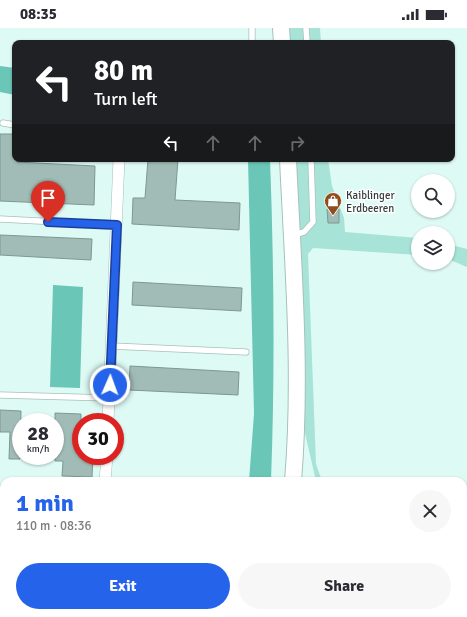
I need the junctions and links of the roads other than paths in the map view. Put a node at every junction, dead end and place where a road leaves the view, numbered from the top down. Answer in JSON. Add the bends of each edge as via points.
{"nodes":[{"id":1,"x":252,"y":28,"type":"edge"},
{"id":2,"x":281,"y":28,"type":"edge"},
{"id":3,"x":306,"y":28,"type":"edge"},
{"id":4,"x":252,"y":40,"type":"edge"},
{"id":5,"x":282,"y":40,"type":"edge"},
{"id":6,"x":307,"y":40,"type":"edge"},
{"id":7,"x":3,"y":123,"type":"dead end"},
{"id":8,"x":12,"y":124,"type":"edge"},
{"id":9,"x":120,"y":162,"type":"edge"},
{"id":10,"x":288,"y":162,"type":"edge"},
{"id":11,"x":311,"y":162,"type":"edge"},
{"id":12,"x":0,"y":219,"type":"edge"},
{"id":13,"x":117,"y":225,"type":"junction"},
{"id":14,"x":291,"y":236,"type":"junction"},
{"id":15,"x":111,"y":346,"type":"junction"},
{"id":16,"x":246,"y":352,"type":"dead end"},
{"id":17,"x":0,"y":395,"type":"edge"},
{"id":18,"x":109,"y":398,"type":"junction"},
{"id":19,"x":108,"y":413,"type":"edge"},
{"id":20,"x":106,"y":465,"type":"edge"},
{"id":21,"x":105,"y":477,"type":"edge"},
{"id":22,"x":293,"y":477,"type":"edge"}],
"edges":[{"from":1,"to":4,"type":"lane"},
{"from":2,"to":5,"type":"main road"},
{"from":3,"to":6,"type":"lane"},
{"from":7,"to":8,"type":"lane"},
{"from":9,"to":13,"type":"street"},
{"from":10,"to":14,"type":"main road"},
{"from":11,"to":14,"type":"lane","via":[[314,222],[304,232]]},
{"from":12,"to":13,"type":"lane"},
{"from":13,"to":15,"type":"street"},
{"from":14,"to":22,"type":"main road","via":[[296,373]]},
{"from":15,"to":16,"type":"lane"},
{"from":15,"to":18,"type":"street"},
{"from":17,"to":18,"type":"lane"},
{"from":18,"to":19,"type":"street"},
{"from":20,"to":21,"type":"street"}]}
